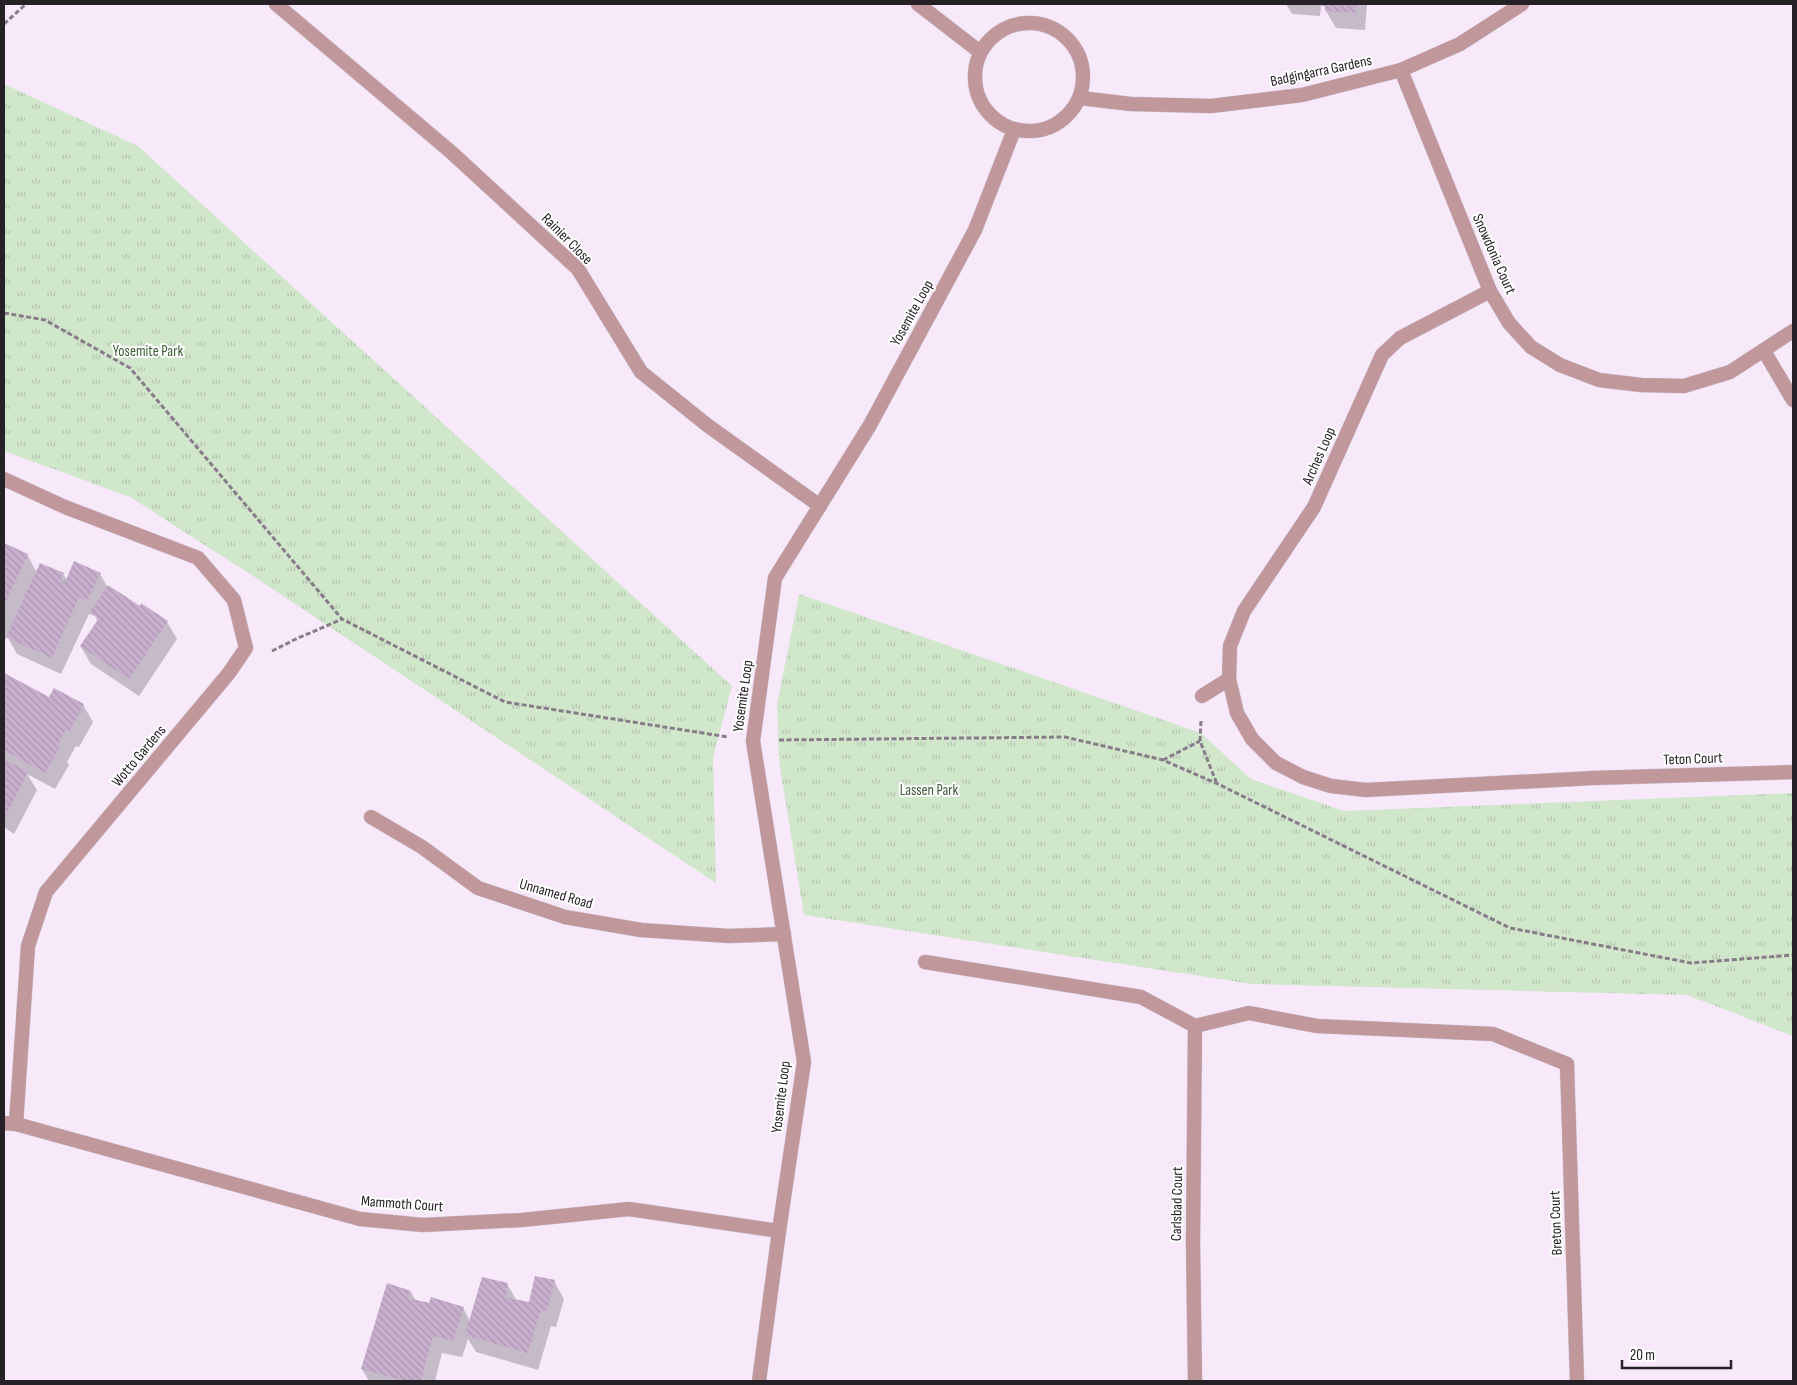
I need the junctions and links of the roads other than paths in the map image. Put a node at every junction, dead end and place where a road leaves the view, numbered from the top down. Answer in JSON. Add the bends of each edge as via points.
{"nodes":[{"id":1,"x":276,"y":4,"type":"edge"},
{"id":2,"x":918,"y":4,"type":"edge"},
{"id":3,"x":1522,"y":4,"type":"edge"},
{"id":4,"x":980,"y":52,"type":"junction"},
{"id":5,"x":1401,"y":70,"type":"junction"},
{"id":6,"x":1080,"y":98,"type":"junction"},
{"id":7,"x":1014,"y":130,"type":"junction"},
{"id":8,"x":1490,"y":292,"type":"junction"},
{"id":9,"x":1793,"y":331,"type":"edge"},
{"id":10,"x":1764,"y":351,"type":"junction"},
{"id":11,"x":1793,"y":400,"type":"edge"},
{"id":12,"x":4,"y":479,"type":"edge"},
{"id":13,"x":820,"y":506,"type":"junction"},
{"id":14,"x":1229,"y":679,"type":"junction"},
{"id":15,"x":1202,"y":696,"type":"road end"},
{"id":16,"x":1793,"y":772,"type":"edge"},
{"id":17,"x":1593,"y":778,"type":"joint"},
{"id":18,"x":372,"y":817,"type":"dead end"},
{"id":19,"x":784,"y":934,"type":"junction"},
{"id":20,"x":925,"y":962,"type":"dead end"},
{"id":21,"x":1195,"y":1026,"type":"junction"},
{"id":22,"x":10,"y":1124,"type":"edge"},
{"id":23,"x":779,"y":1230,"type":"junction"},
{"id":24,"x":759,"y":1381,"type":"edge"},
{"id":25,"x":1195,"y":1381,"type":"edge"},
{"id":26,"x":1577,"y":1381,"type":"edge"}],
"edges":[{"from":1,"to":13,"type":"street","name":"Rainier Close","via":[[451,152],[578,269],[641,372],[707,425]]},
{"from":2,"to":4,"type":"street"},
{"from":3,"to":5,"type":"street","name":"Badgingarra Gardens","via":[[1460,44]]},
{"from":4,"to":6,"type":"street","via":[[991,37],[1007,27],[1025,22],[1044,24],[1060,32],[1074,45],[1082,62],[1084,80]]},
{"from":4,"to":7,"type":"street","via":[[974,70],[976,89],[983,107],[996,121]]},
{"from":5,"to":6,"type":"street","name":"Badgingarra Gardens","via":[[1302,95],[1212,106],[1131,104]]},
{"from":5,"to":8,"type":"street","name":"Snowdonia Court"},
{"from":6,"to":7,"type":"street","via":[[1069,114],[1053,126],[1034,132]]},
{"from":7,"to":13,"type":"street","name":"Yosemite Loop","via":[[976,230],[870,425]]},
{"from":8,"to":10,"type":"street","name":"Snowdonia Court","via":[[1509,323],[1531,347],[1560,365],[1599,380],[1684,386],[1730,372]]},
{"from":8,"to":14,"type":"street","name":"Arches Loop","via":[[1400,338],[1382,355],[1314,507],[1244,611],[1230,646]]},
{"from":9,"to":10,"type":"street","name":"Snowdonia Court"},
{"from":10,"to":11,"type":"street"},
{"from":12,"to":22,"type":"street","name":"Wotto Gardens","via":[[65,507],[198,558],[234,600],[246,648],[229,674],[46,892],[28,946]]},
{"from":13,"to":19,"type":"street","name":"Yosemite Loop","via":[[775,578],[753,741]]},
{"from":14,"to":15,"type":"street"},
{"from":14,"to":17,"type":"street","name":"Arches Loop","via":[[1237,713],[1252,739],[1276,763],[1331,786],[1366,790]]},
{"from":16,"to":17,"type":"street","name":"Teton Court"},
{"from":18,"to":19,"type":"street","name":"Unnamed Road","via":[[422,847],[478,888],[565,917],[641,930],[729,936]]},
{"from":19,"to":23,"type":"street","name":"Yosemite Loop","via":[[804,1062]]},
{"from":20,"to":21,"type":"street","via":[[1141,997]]},
{"from":21,"to":25,"type":"street","name":"Carlsbad Court","via":[[1192,1242]]},
{"from":21,"to":26,"type":"street","name":"Breton Court","via":[[1249,1014],[1317,1026],[1493,1034],[1567,1064]]},
{"from":22,"to":23,"type":"street","name":"Mammoth Court","via":[[360,1218],[423,1224],[522,1220],[630,1209]]},
{"from":23,"to":24,"type":"street","name":"Yosemite Loop"}]}
